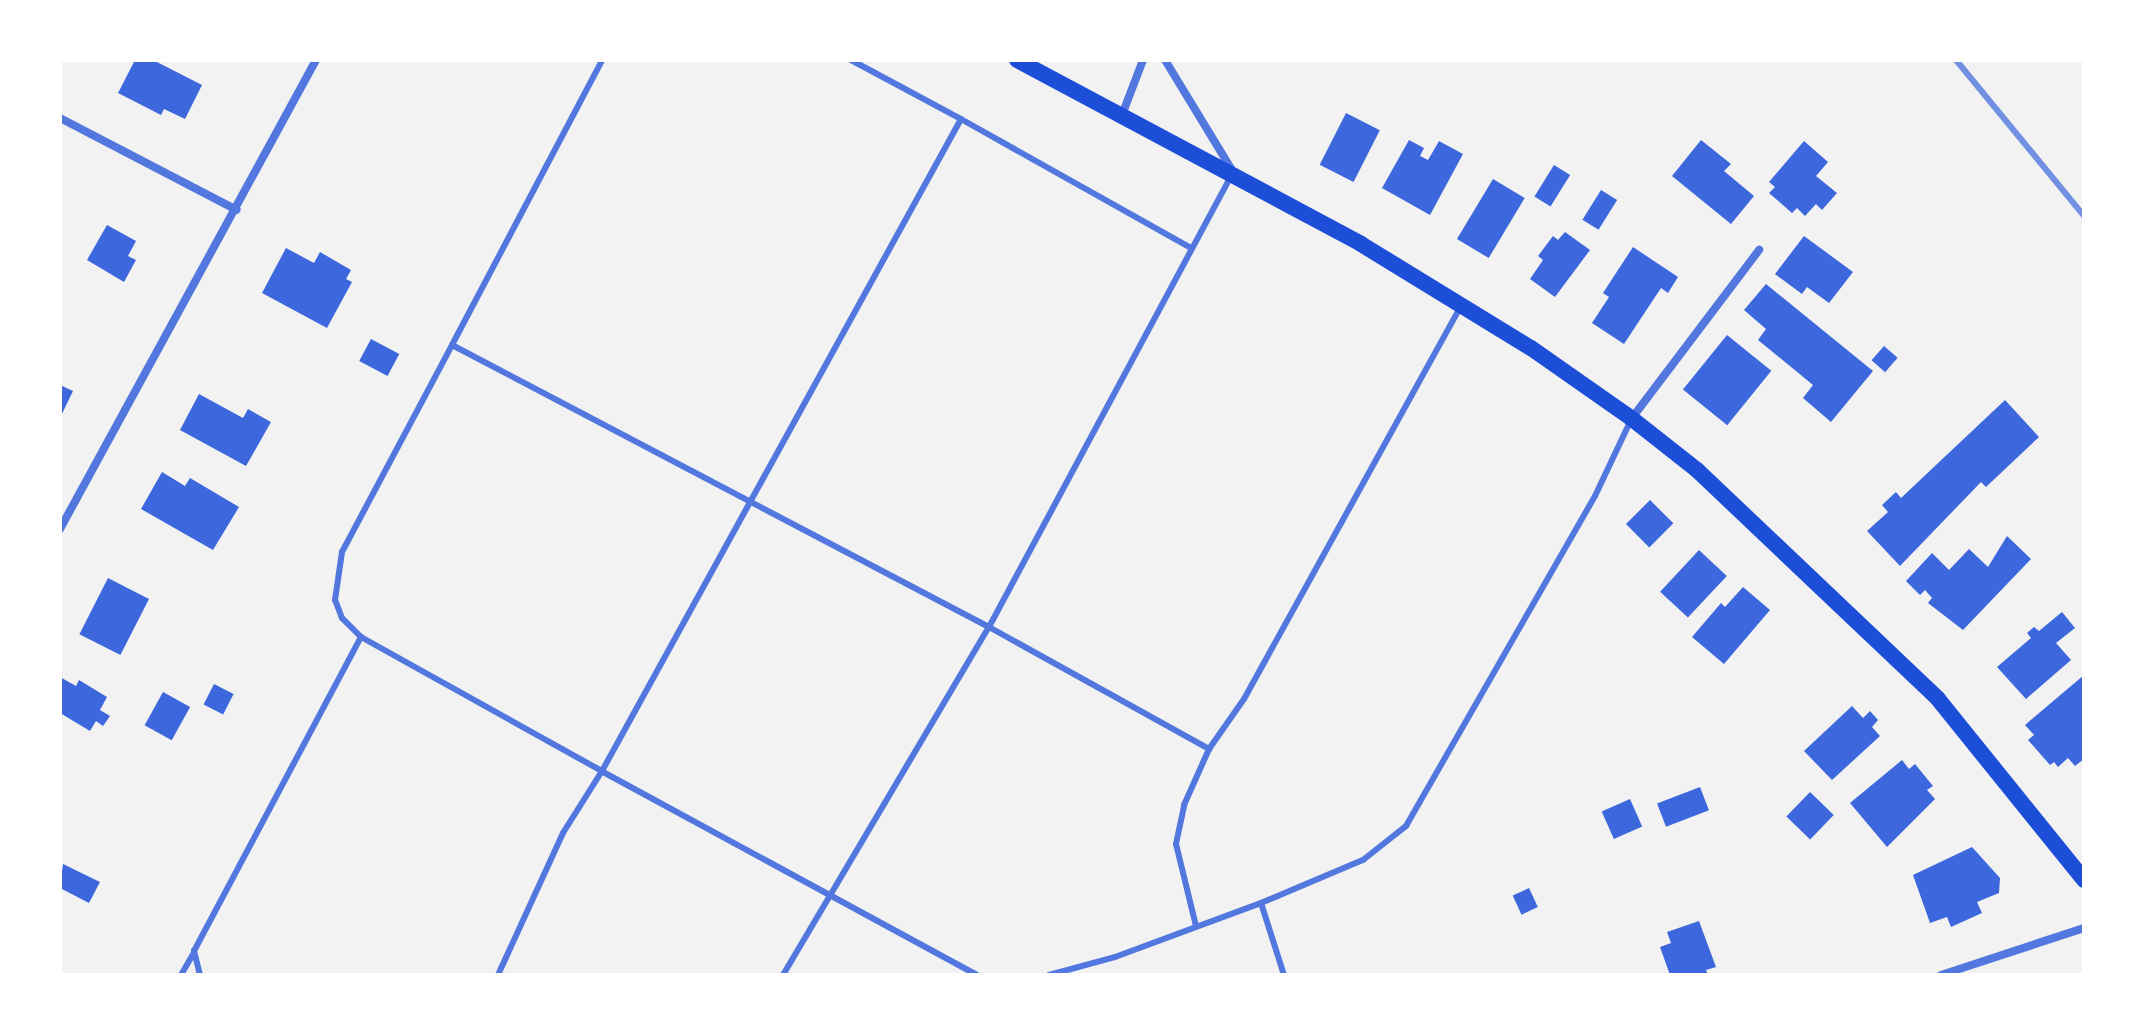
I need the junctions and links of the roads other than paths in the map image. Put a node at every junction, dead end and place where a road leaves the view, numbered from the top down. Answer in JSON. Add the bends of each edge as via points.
{"nodes":[{"id":1,"x":316,"y":60,"type":"edge"},
{"id":2,"x":602,"y":60,"type":"edge"},
{"id":3,"x":851,"y":60,"type":"edge"},
{"id":4,"x":1017,"y":60,"type":"edge"},
{"id":5,"x":1143,"y":60,"type":"edge"},
{"id":6,"x":1165,"y":60,"type":"edge"},
{"id":7,"x":1122,"y":115,"type":"junction"},
{"id":8,"x":60,"y":118,"type":"edge"},
{"id":9,"x":961,"y":119,"type":"junction"},
{"id":10,"x":1233,"y":173,"type":"junction"},
{"id":11,"x":237,"y":210,"type":"junction"},
{"id":12,"x":1191,"y":248,"type":"junction"},
{"id":13,"x":1759,"y":250,"type":"dead end"},
{"id":14,"x":1462,"y":304,"type":"junction"},
{"id":15,"x":452,"y":345,"type":"junction"},
{"id":16,"x":1631,"y":418,"type":"junction"},
{"id":17,"x":752,"y":501,"type":"junction"},
{"id":18,"x":60,"y":529,"type":"edge"},
{"id":19,"x":989,"y":627,"type":"junction"},
{"id":20,"x":361,"y":637,"type":"junction"},
{"id":21,"x":1209,"y":749,"type":"junction"},
{"id":22,"x":602,"y":771,"type":"junction"},
{"id":23,"x":2084,"y":880,"type":"edge"},
{"id":24,"x":835,"y":894,"type":"junction"},
{"id":25,"x":1261,"y":903,"type":"junction"},
{"id":26,"x":1196,"y":926,"type":"junction"},
{"id":27,"x":2084,"y":928,"type":"edge"},
{"id":28,"x":194,"y":951,"type":"junction"},
{"id":29,"x":181,"y":975,"type":"edge"},
{"id":30,"x":200,"y":975,"type":"edge"},
{"id":31,"x":498,"y":975,"type":"edge"},
{"id":32,"x":783,"y":975,"type":"edge"},
{"id":33,"x":977,"y":975,"type":"edge"},
{"id":34,"x":1049,"y":975,"type":"edge"},
{"id":35,"x":1284,"y":975,"type":"edge"},
{"id":36,"x":1941,"y":975,"type":"edge"}],
"edges":[{"from":1,"to":11,"type":"street"},
{"from":2,"to":15,"type":"lane"},
{"from":3,"to":9,"type":"lane"},
{"from":4,"to":7,"type":"main road"},
{"from":5,"to":7,"type":"street"},
{"from":6,"to":10,"type":"street"},
{"from":7,"to":10,"type":"main road"},
{"from":8,"to":11,"type":"street"},
{"from":9,"to":12,"type":"lane"},
{"from":9,"to":17,"type":"lane"},
{"from":10,"to":12,"type":"lane"},
{"from":10,"to":14,"type":"main road"},
{"from":11,"to":18,"type":"street"},
{"from":12,"to":19,"type":"lane"},
{"from":13,"to":16,"type":"street"},
{"from":14,"to":16,"type":"main road"},
{"from":14,"to":21,"type":"lane","via":[[1244,699]]},
{"from":15,"to":17,"type":"lane"},
{"from":15,"to":20,"type":"lane","via":[[342,552],[335,600],[342,618]]},
{"from":16,"to":23,"type":"main road","via":[[1697,470],[1938,699]]},
{"from":16,"to":25,"type":"lane","via":[[1595,496],[1406,826],[1363,860]]},
{"from":17,"to":19,"type":"lane"},
{"from":17,"to":22,"type":"lane"},
{"from":19,"to":21,"type":"lane"},
{"from":19,"to":24,"type":"lane"},
{"from":20,"to":22,"type":"lane"},
{"from":20,"to":28,"type":"lane"},
{"from":21,"to":26,"type":"lane","via":[[1184,805],[1176,844]]},
{"from":22,"to":24,"type":"lane"},
{"from":22,"to":31,"type":"lane","via":[[563,833]]},
{"from":24,"to":32,"type":"lane"},
{"from":24,"to":33,"type":"lane"},
{"from":25,"to":26,"type":"lane"},
{"from":25,"to":35,"type":"lane"},
{"from":26,"to":34,"type":"lane"},
{"from":27,"to":36,"type":"street"},
{"from":28,"to":29,"type":"lane"},
{"from":28,"to":30,"type":"lane"}]}
